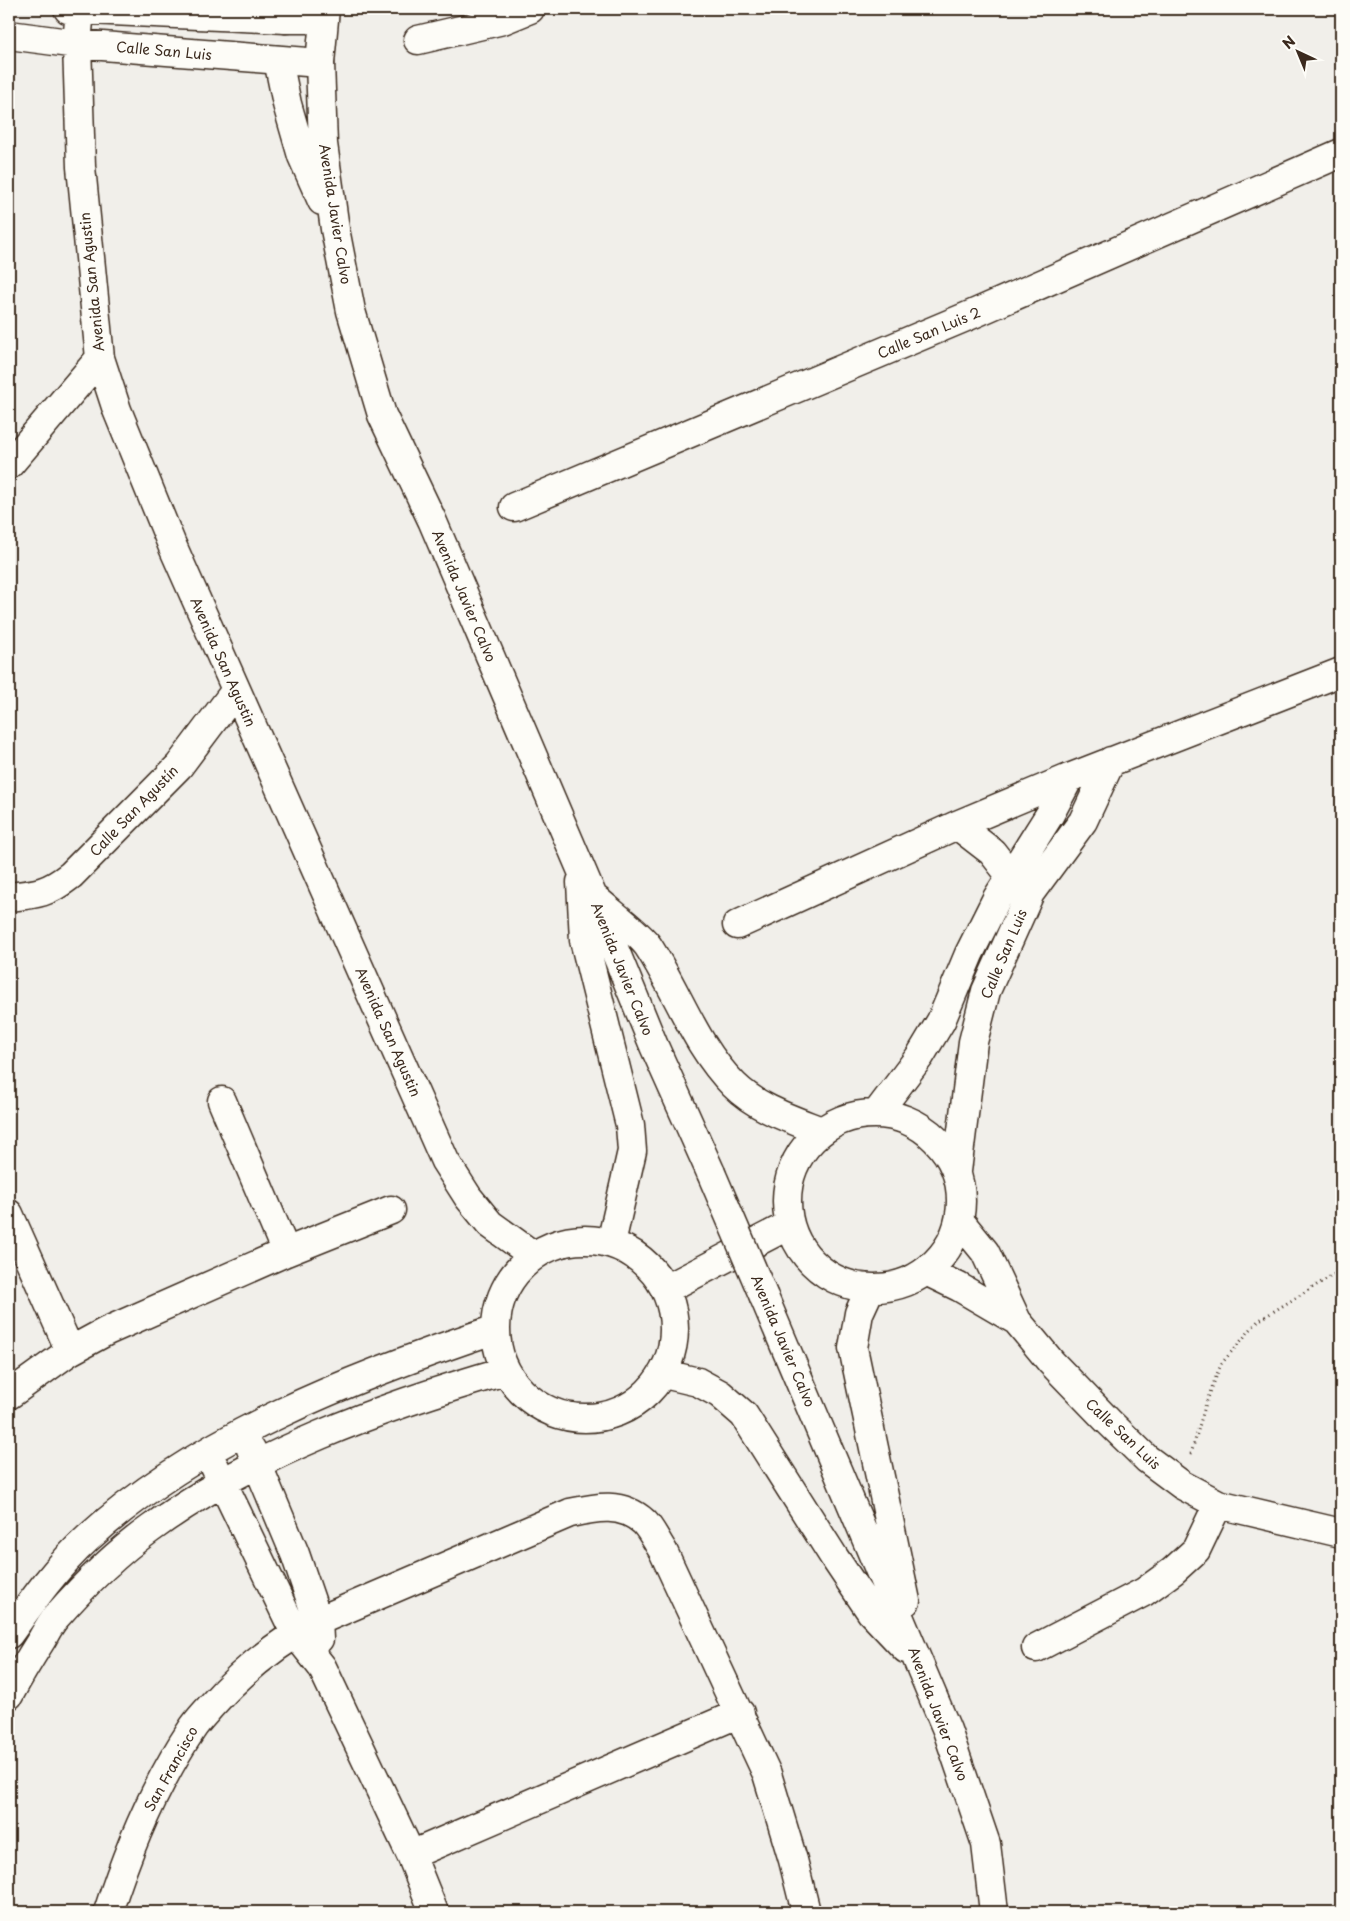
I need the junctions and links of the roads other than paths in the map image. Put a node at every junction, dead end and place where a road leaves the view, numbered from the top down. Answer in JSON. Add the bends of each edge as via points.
{"nodes":[{"id":1,"x":76,"y":9,"type":"edge"},
{"id":2,"x":530,"y":9,"type":"edge"},
{"id":3,"x":287,"y":14,"type":"edge"},
{"id":4,"x":324,"y":14,"type":"edge"},
{"id":5,"x":9,"y":36,"type":"edge"},
{"id":6,"x":418,"y":40,"type":"dead end"},
{"id":7,"x":77,"y":44,"type":"junction"},
{"id":8,"x":278,"y":60,"type":"junction"},
{"id":9,"x":320,"y":63,"type":"junction"},
{"id":10,"x":1341,"y":153,"type":"edge"},
{"id":11,"x":335,"y":229,"type":"junction"},
{"id":12,"x":100,"y":358,"type":"junction"},
{"id":13,"x":9,"y":465,"type":"edge"},
{"id":14,"x":514,"y":507,"type":"dead end"},
{"id":15,"x":1341,"y":672,"type":"edge"},
{"id":16,"x":236,"y":690,"type":"junction"},
{"id":17,"x":1112,"y":761,"type":"junction"},
{"id":18,"x":1069,"y":778,"type":"junction"},
{"id":19,"x":957,"y":825,"type":"junction"},
{"id":20,"x":581,"y":868,"type":"junction"},
{"id":21,"x":1010,"y":875,"type":"junction"},
{"id":22,"x":1030,"y":893,"type":"junction"},
{"id":23,"x":9,"y":897,"type":"edge"},
{"id":24,"x":593,"y":897,"type":"junction"},
{"id":25,"x":737,"y":925,"type":"dead end"},
{"id":26,"x":222,"y":1101,"type":"dead end"},
{"id":27,"x":877,"y":1113,"type":"junction"},
{"id":28,"x":821,"y":1131,"type":"junction"},
{"id":29,"x":956,"y":1171,"type":"junction"},
{"id":30,"x":391,"y":1210,"type":"dead end"},
{"id":31,"x":9,"y":1214,"type":"edge"},
{"id":32,"x":959,"y":1220,"type":"junction"},
{"id":33,"x":790,"y":1226,"type":"junction"},
{"id":34,"x":611,"y":1243,"type":"junction"},
{"id":35,"x":286,"y":1252,"type":"junction"},
{"id":36,"x":534,"y":1256,"type":"junction"},
{"id":37,"x":926,"y":1271,"type":"junction"},
{"id":38,"x":870,"y":1288,"type":"junction"},
{"id":39,"x":666,"y":1289,"type":"junction"},
{"id":40,"x":1017,"y":1321,"type":"junction"},
{"id":41,"x":496,"y":1329,"type":"junction"},
{"id":42,"x":70,"y":1351,"type":"junction"},
{"id":43,"x":505,"y":1371,"type":"junction"},
{"id":44,"x":664,"y":1374,"type":"junction"},
{"id":45,"x":9,"y":1395,"type":"edge"},
{"id":46,"x":244,"y":1433,"type":"junction"},
{"id":47,"x":208,"y":1452,"type":"junction"},
{"id":48,"x":258,"y":1465,"type":"junction"},
{"id":49,"x":222,"y":1483,"type":"junction"},
{"id":50,"x":1218,"y":1504,"type":"junction"},
{"id":51,"x":1341,"y":1532,"type":"edge"},
{"id":52,"x":306,"y":1627,"type":"junction"},
{"id":53,"x":9,"y":1634,"type":"edge"},
{"id":54,"x":1036,"y":1648,"type":"dead end"},
{"id":55,"x":919,"y":1663,"type":"junction"},
{"id":56,"x":9,"y":1695,"type":"edge"},
{"id":57,"x":740,"y":1714,"type":"junction"},
{"id":58,"x":411,"y":1855,"type":"junction"},
{"id":59,"x":108,"y":1912,"type":"edge"},
{"id":60,"x":434,"y":1912,"type":"edge"},
{"id":61,"x":806,"y":1912,"type":"edge"},
{"id":62,"x":994,"y":1912,"type":"edge"}],
"edges":[{"from":1,"to":3,"type":"street"},
{"from":1,"to":7,"type":"street","name":"Avenida San Agustin"},
{"from":2,"to":6,"type":"street","via":[[504,20]]},
{"from":3,"to":4,"type":"street"},
{"from":4,"to":9,"type":"street","name":"Avenida Javier Calvo"},
{"from":5,"to":7,"type":"street","name":"Calle San Luis"},
{"from":7,"to":8,"type":"street","name":"Calle San Luis"},
{"from":7,"to":12,"type":"street","name":"Avenida San Agustin","via":[[81,167]]},
{"from":8,"to":9,"type":"street","name":"Calle San Luis"},
{"from":8,"to":11,"type":"street","via":[[302,156]]},
{"from":9,"to":11,"type":"street","name":"Avenida Javier Calvo","via":[[323,144]]},
{"from":10,"to":14,"type":"street","name":"Calle San Luis 2","via":[[973,314]]},
{"from":11,"to":20,"type":"street","name":"Avenida Javier Calvo","via":[[351,310],[382,415],[436,529]]},
{"from":12,"to":13,"type":"street"},
{"from":12,"to":16,"type":"street","name":"Avenida San Agustin","via":[[121,420],[172,545]]},
{"from":15,"to":17,"type":"street"},
{"from":16,"to":23,"type":"street","name":"Calle San Agustín","via":[[179,766],[71,875],[55,888],[34,895]]},
{"from":16,"to":36,"type":"street","name":"Avenida San Agustin","via":[[445,1161],[490,1224]]},
{"from":17,"to":18,"type":"street"},
{"from":17,"to":22,"type":"street","name":"Calle San Luis","via":[[1083,822]]},
{"from":18,"to":19,"type":"street"},
{"from":18,"to":21,"type":"street","name":"Calle San Luis"},
{"from":19,"to":21,"type":"street","via":[[992,852]]},
{"from":19,"to":25,"type":"street"},
{"from":20,"to":24,"type":"street","name":"Avenida Javier Calvo"},
{"from":20,"to":34,"type":"street","via":[[584,940],[630,1125],[632,1151]]},
{"from":21,"to":22,"type":"street"},
{"from":21,"to":27,"type":"street","name":"Calle San Luis","via":[[969,954],[941,1020],[920,1056]]},
{"from":22,"to":29,"type":"street","name":"Calle San Luis","via":[[986,991],[973,1042]]},
{"from":24,"to":28,"type":"street","via":[[648,945],[705,1049],[734,1085],[766,1108]]},
{"from":24,"to":55,"type":"street","name":"Avenida Javier Calvo","bridge":true},
{"from":26,"to":35,"type":"street"},
{"from":27,"to":28,"type":"street","via":[[847,1117]]},
{"from":27,"to":29,"type":"street","via":[[902,1117],[926,1130],[944,1148]]},
{"from":28,"to":33,"type":"street","via":[[798,1157],[786,1190]]},
{"from":29,"to":32,"type":"street","via":[[962,1204]]},
{"from":30,"to":35,"type":"street"},
{"from":31,"to":42,"type":"street"},
{"from":32,"to":37,"type":"street","via":[[941,1257]]},
{"from":32,"to":40,"type":"street","name":"Calle San Luis","via":[[985,1252]]},
{"from":33,"to":38,"type":"street","via":[[800,1250],[820,1270],[843,1283]]},
{"from":33,"to":39,"type":"street"},
{"from":34,"to":36,"type":"street","via":[[571,1240]]},
{"from":34,"to":39,"type":"street","via":[[633,1253],[652,1268]]},
{"from":35,"to":42,"type":"street","via":[[107,1331]]},
{"from":36,"to":41,"type":"street","via":[[514,1275],[500,1300]]},
{"from":37,"to":38,"type":"street","via":[[900,1285]]},
{"from":37,"to":40,"type":"street","name":"Calle San Luis"},
{"from":38,"to":55,"type":"street","via":[[859,1313],[853,1348]]},
{"from":39,"to":44,"type":"street","via":[[674,1317],[673,1346]]},
{"from":40,"to":50,"type":"street","name":"Calle San Luis","via":[[1051,1362],[1147,1459],[1182,1486]]},
{"from":41,"to":43,"type":"street","via":[[497,1349]]},
{"from":41,"to":46,"type":"street","via":[[368,1375]]},
{"from":42,"to":45,"type":"street"},
{"from":43,"to":44,"type":"street","via":[[528,1400],[563,1417],[602,1418],[638,1403]]},
{"from":43,"to":48,"type":"street","via":[[378,1411]]},
{"from":44,"to":55,"type":"street","via":[[698,1382],[720,1394],[744,1415],[872,1612]]},
{"from":46,"to":47,"type":"street"},
{"from":46,"to":48,"type":"street"},
{"from":47,"to":49,"type":"street"},
{"from":47,"to":53,"type":"street","via":[[132,1500],[87,1539],[45,1585]]},
{"from":48,"to":49,"type":"street"},
{"from":48,"to":52,"type":"street","via":[[295,1554]]},
{"from":49,"to":52,"type":"street"},
{"from":49,"to":56,"type":"street","via":[[149,1529],[104,1566],[55,1619]]},
{"from":50,"to":51,"type":"street","name":"Calle San Luis"},
{"from":50,"to":54,"type":"street","via":[[1196,1550],[1174,1571],[1144,1592]]},
{"from":52,"to":57,"type":"street","name":"San Francisco","via":[[570,1513],[598,1506],[624,1510],[644,1523],[663,1552]]},
{"from":52,"to":58,"type":"street","via":[[322,1668]]},
{"from":52,"to":59,"type":"street","name":"San Francisco","via":[[251,1665],[192,1728],[154,1795]]},
{"from":55,"to":62,"type":"street","name":"Avenida Javier Calvo","via":[[948,1730],[986,1844]]},
{"from":57,"to":58,"type":"street"},
{"from":57,"to":61,"type":"street","name":"San Francisco","via":[[767,1774]]},
{"from":58,"to":60,"type":"street"}]}
